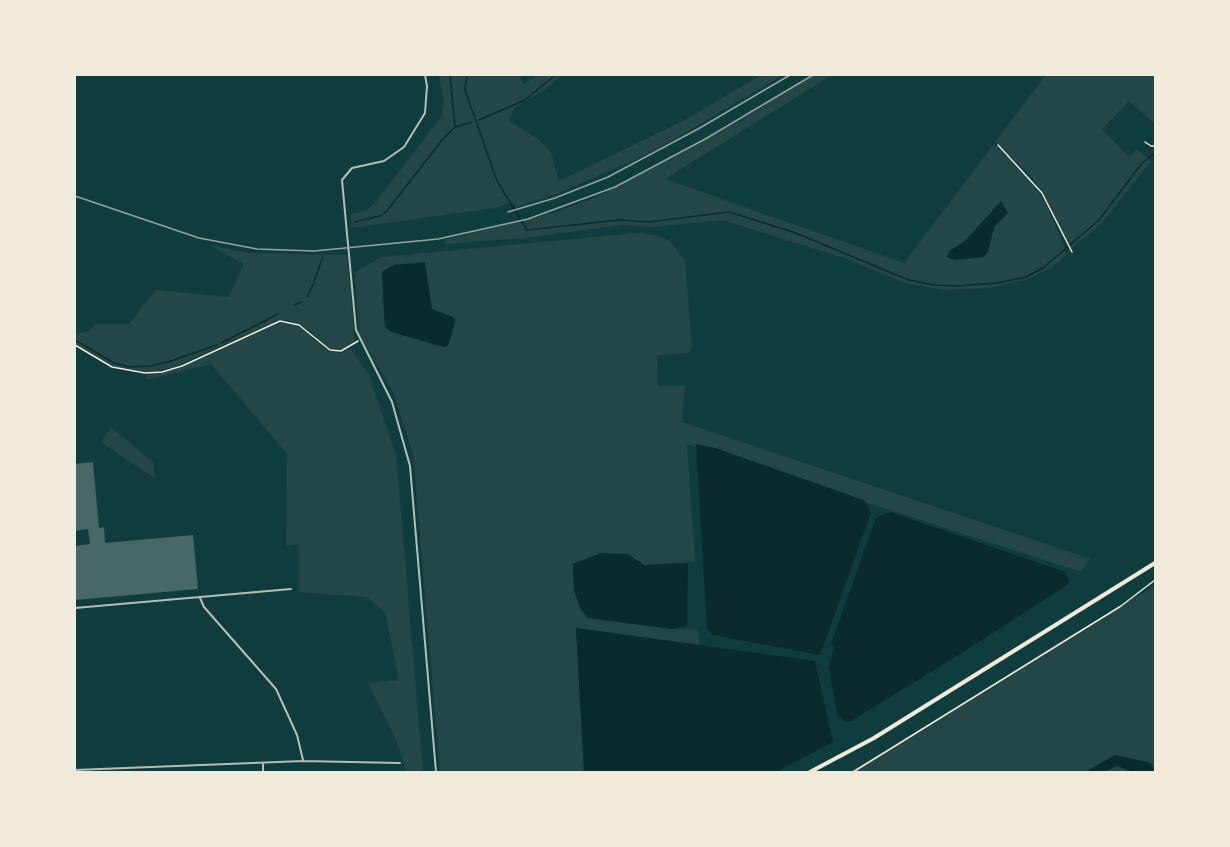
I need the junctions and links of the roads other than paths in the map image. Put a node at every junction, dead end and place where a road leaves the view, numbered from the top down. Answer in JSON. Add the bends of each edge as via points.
{"nodes":[{"id":1,"x":425,"y":75,"type":"edge"},
{"id":2,"x":1155,"y":563,"type":"edge"},
{"id":3,"x":291,"y":589,"type":"dead end"},
{"id":4,"x":200,"y":598,"type":"junction"},
{"id":5,"x":75,"y":608,"type":"edge"},
{"id":6,"x":303,"y":761,"type":"junction"},
{"id":7,"x":263,"y":763,"type":"junction"},
{"id":8,"x":400,"y":763,"type":"dead end"},
{"id":9,"x":75,"y":770,"type":"edge"},
{"id":10,"x":262,"y":772,"type":"edge"},
{"id":11,"x":436,"y":772,"type":"edge"},
{"id":12,"x":810,"y":772,"type":"edge"}],
"edges":[{"from":1,"to":11,"type":"street","via":[[425,113],[404,147],[384,161],[352,168],[342,180],[358,341],[392,402],[410,466]]},
{"from":2,"to":12,"type":"main road","via":[[905,719]]},
{"from":3,"to":4,"type":"street"},
{"from":4,"to":5,"type":"street"},
{"from":4,"to":6,"type":"street","via":[[276,689],[297,735]]},
{"from":6,"to":7,"type":"street"},
{"from":6,"to":8,"type":"street"},
{"from":7,"to":9,"type":"street"},
{"from":7,"to":10,"type":"street"}]}
